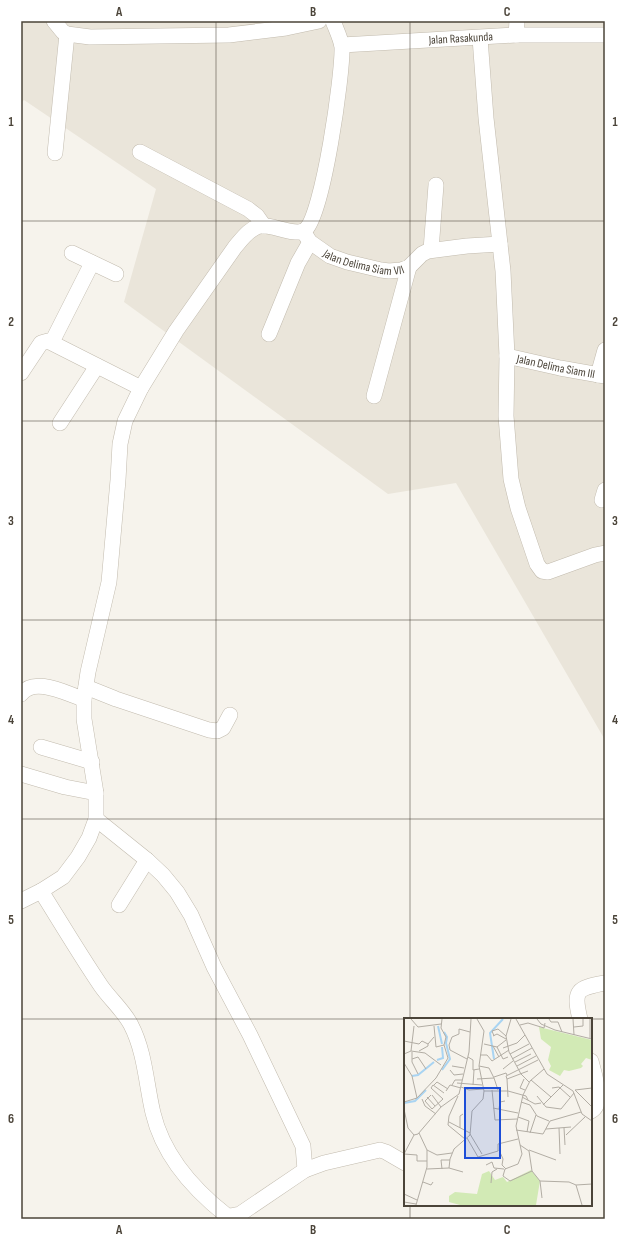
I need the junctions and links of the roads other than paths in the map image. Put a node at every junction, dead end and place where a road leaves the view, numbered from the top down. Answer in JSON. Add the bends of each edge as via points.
{"nodes":[{"id":1,"x":54,"y":21,"type":"edge"},
{"id":2,"x":319,"y":21,"type":"edge"},
{"id":3,"x":333,"y":21,"type":"edge"},
{"id":4,"x":516,"y":28,"type":"edge"},
{"id":5,"x":579,"y":28,"type":"edge"},
{"id":6,"x":67,"y":34,"type":"junction"},
{"id":7,"x":605,"y":35,"type":"edge"},
{"id":8,"x":480,"y":38,"type":"junction"},
{"id":9,"x":342,"y":45,"type":"junction"},
{"id":10,"x":140,"y":152,"type":"dead end"},
{"id":11,"x":55,"y":153,"type":"dead end"},
{"id":12,"x":436,"y":185,"type":"dead end"},
{"id":13,"x":264,"y":226,"type":"junction"},
{"id":14,"x":306,"y":237,"type":"junction"},
{"id":15,"x":500,"y":244,"type":"junction"},
{"id":16,"x":431,"y":250,"type":"junction"},
{"id":17,"x":72,"y":253,"type":"dead end"},
{"id":18,"x":92,"y":263,"type":"junction"},
{"id":19,"x":409,"y":267,"type":"junction"},
{"id":20,"x":116,"y":274,"type":"dead end"},
{"id":21,"x":269,"y":334,"type":"dead end"},
{"id":22,"x":52,"y":342,"type":"junction"},
{"id":23,"x":605,"y":350,"type":"edge"},
{"id":24,"x":507,"y":356,"type":"junction"},
{"id":25,"x":97,"y":366,"type":"junction"},
{"id":26,"x":21,"y":373,"type":"edge"},
{"id":27,"x":602,"y":376,"type":"edge"},
{"id":28,"x":141,"y":388,"type":"junction"},
{"id":29,"x":374,"y":396,"type":"dead end"},
{"id":30,"x":60,"y":423,"type":"dead end"},
{"id":31,"x":605,"y":553,"type":"edge"},
{"id":32,"x":85,"y":693,"type":"junction"},
{"id":33,"x":21,"y":694,"type":"edge"},
{"id":34,"x":230,"y":715,"type":"dead end"},
{"id":35,"x":41,"y":747,"type":"dead end"},
{"id":36,"x":92,"y":762,"type":"junction"},
{"id":37,"x":21,"y":774,"type":"edge"},
{"id":38,"x":96,"y":793,"type":"junction"},
{"id":39,"x":96,"y":820,"type":"junction"},
{"id":40,"x":147,"y":860,"type":"junction"},
{"id":41,"x":41,"y":891,"type":"junction"},
{"id":42,"x":21,"y":901,"type":"edge"},
{"id":43,"x":119,"y":905,"type":"dead end"},
{"id":44,"x":605,"y":983,"type":"edge"},
{"id":45,"x":580,"y":1018,"type":"edge"},
{"id":46,"x":592,"y":1067,"type":"edge"},
{"id":47,"x":598,"y":1104,"type":"edge"},
{"id":48,"x":404,"y":1162,"type":"edge"},
{"id":49,"x":305,"y":1170,"type":"junction"}],
"edges":[{"from":1,"to":6,"type":"street"},
{"from":2,"to":6,"type":"street","via":[[229,35],[90,37]]},
{"from":3,"to":9,"type":"street"},
{"from":4,"to":5,"type":"street","name":"Jalan Rasakunda"},
{"from":4,"to":8,"type":"street","name":"Jalan Rasakunda"},
{"from":5,"to":7,"type":"street","name":"Jalan Rasakunda"},
{"from":6,"to":11,"type":"street"},
{"from":8,"to":9,"type":"street","name":"Jalan Rasakunda"},
{"from":8,"to":15,"type":"street"},
{"from":9,"to":14,"type":"street","via":[[337,107],[319,199]]},
{"from":10,"to":13,"type":"street","via":[[248,209]]},
{"from":12,"to":16,"type":"street"},
{"from":13,"to":14,"type":"street","via":[[295,231]]},
{"from":13,"to":28,"type":"street","via":[[251,230],[235,247]]},
{"from":14,"to":19,"type":"street","name":"Jalan Delima Siam VII","via":[[330,256],[347,262],[389,271]]},
{"from":14,"to":21,"type":"street"},
{"from":15,"to":16,"type":"street","name":"Jalan Delima Siam VII"},
{"from":15,"to":24,"type":"street"},
{"from":16,"to":19,"type":"street","name":"Jalan Delima Siam VII","via":[[422,254]]},
{"from":17,"to":18,"type":"street"},
{"from":18,"to":20,"type":"street"},
{"from":18,"to":22,"type":"street"},
{"from":19,"to":29,"type":"street"},
{"from":22,"to":25,"type":"street"},
{"from":22,"to":26,"type":"street","via":[[41,343]]},
{"from":23,"to":27,"type":"street"},
{"from":24,"to":27,"type":"street","name":"Jalan Delima Siam III"},
{"from":24,"to":31,"type":"street","via":[[506,416],[511,479],[537,564],[542,571],[548,572]]},
{"from":25,"to":28,"type":"street"},
{"from":25,"to":30,"type":"street"},
{"from":28,"to":32,"type":"street","via":[[127,417],[120,444],[109,582]]},
{"from":32,"to":33,"type":"street","via":[[38,685],[28,688]]},
{"from":32,"to":34,"type":"street","via":[[116,699],[209,730],[217,731],[223,728]]},
{"from":32,"to":36,"type":"street","via":[[84,718]]},
{"from":35,"to":36,"type":"street"},
{"from":36,"to":38,"type":"street"},
{"from":37,"to":38,"type":"street"},
{"from":38,"to":39,"type":"street"},
{"from":39,"to":40,"type":"street"},
{"from":39,"to":41,"type":"street","via":[[88,838],[63,877]]},
{"from":40,"to":43,"type":"street"},
{"from":40,"to":49,"type":"street","via":[[177,892],[191,915],[303,1146]]},
{"from":41,"to":42,"type":"street"},
{"from":41,"to":49,"type":"street","via":[[92,973],[130,1024],[143,1057],[153,1113],[160,1134],[172,1158],[192,1183],[226,1215],[234,1216]]},
{"from":44,"to":45,"type":"street","via":[[580,992],[576,1000]]},
{"from":46,"to":47,"type":"street"},
{"from":48,"to":49,"type":"street","via":[[380,1150]]}]}
